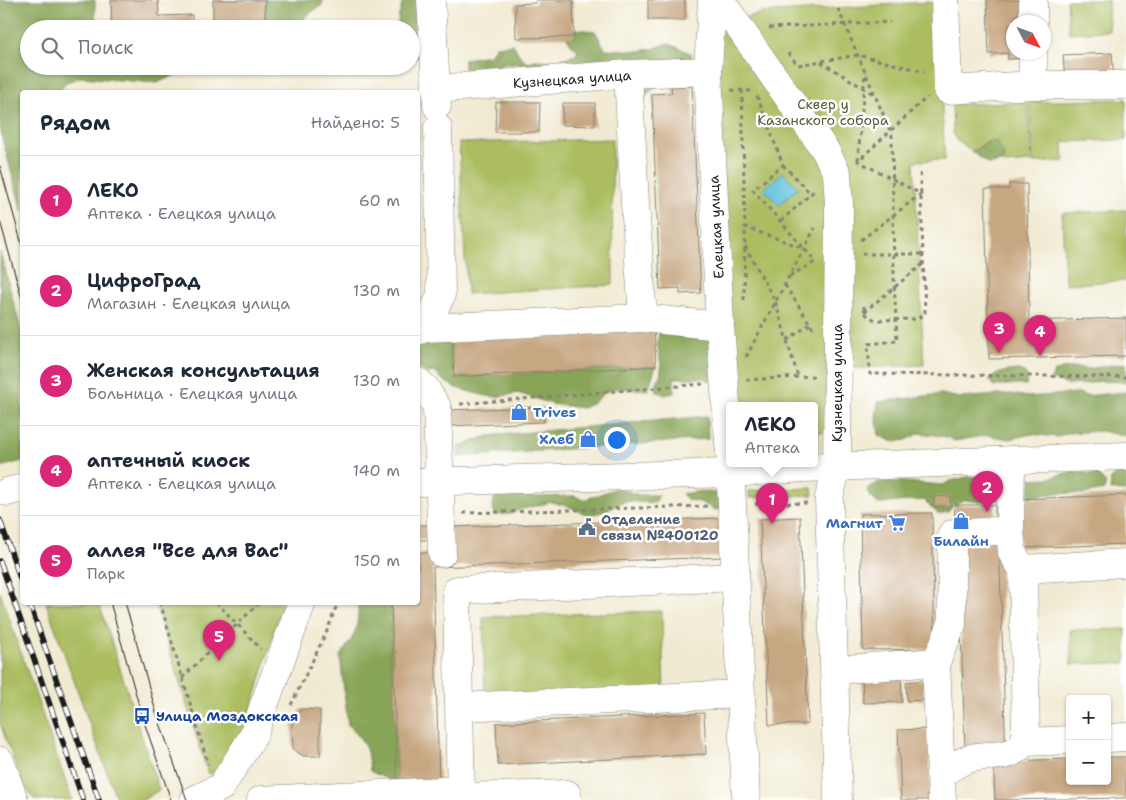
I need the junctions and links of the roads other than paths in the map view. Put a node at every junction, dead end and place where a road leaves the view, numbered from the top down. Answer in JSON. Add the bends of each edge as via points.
{"nodes":[{"id":1,"x":431,"y":0,"type":"edge"},
{"id":2,"x":712,"y":0,"type":"edge"},
{"id":3,"x":720,"y":0,"type":"edge"},
{"id":4,"x":945,"y":0,"type":"edge"},
{"id":5,"x":1033,"y":0,"type":"edge"},
{"id":6,"x":1033,"y":15,"type":"edge"},
{"id":7,"x":1033,"y":60,"type":"edge"},
{"id":8,"x":708,"y":71,"type":"junction"},
{"id":9,"x":628,"y":74,"type":"junction"},
{"id":10,"x":1033,"y":85,"type":"junction"},
{"id":11,"x":1126,"y":85,"type":"edge"},
{"id":12,"x":437,"y":110,"type":"junction"},
{"id":13,"x":643,"y":318,"type":"junction"},
{"id":14,"x":720,"y":326,"type":"junction"},
{"id":15,"x":422,"y":329,"type":"edge"},
{"id":16,"x":420,"y":384,"type":"edge"},
{"id":17,"x":726,"y":402,"type":"edge"},
{"id":18,"x":1126,"y":456,"type":"edge"},
{"id":19,"x":1011,"y":460,"type":"junction"},
{"id":20,"x":726,"y":463,"type":"edge"},
{"id":21,"x":818,"y":466,"type":"edge"},
{"id":22,"x":730,"y":467,"type":"edge"},
{"id":23,"x":837,"y":467,"type":"junction"},
{"id":24,"x":429,"y":482,"type":"edge"},
{"id":25,"x":1010,"y":530,"type":"junction"},
{"id":26,"x":1126,"y":563,"type":"edge"},
{"id":27,"x":1023,"y":569,"type":"junction"},
{"id":28,"x":735,"y":577,"type":"junction"},
{"id":29,"x":457,"y":590,"type":"junction"},
{"id":30,"x":301,"y":605,"type":"edge"},
{"id":31,"x":936,"y":662,"type":"junction"},
{"id":32,"x":834,"y":670,"type":"junction"},
{"id":33,"x":740,"y":694,"type":"junction"},
{"id":34,"x":459,"y":707,"type":"junction"},
{"id":35,"x":1126,"y":737,"type":"edge"},
{"id":36,"x":1111,"y":738,"type":"edge"},
{"id":37,"x":1066,"y":740,"type":"edge"},
{"id":38,"x":1026,"y":742,"type":"junction"},
{"id":39,"x":0,"y":761,"type":"edge"},
{"id":40,"x":225,"y":786,"type":"edge"},
{"id":41,"x":941,"y":787,"type":"edge"},
{"id":42,"x":461,"y":790,"type":"junction"},
{"id":43,"x":14,"y":798,"type":"edge"},
{"id":44,"x":194,"y":800,"type":"edge"},
{"id":45,"x":261,"y":800,"type":"edge"},
{"id":46,"x":568,"y":800,"type":"edge"},
{"id":47,"x":746,"y":800,"type":"edge"},
{"id":48,"x":838,"y":800,"type":"edge"}],
"edges":[{"from":1,"to":12,"type":"street"},
{"from":2,"to":8,"type":"street","name":"Елецкая улица"},
{"from":3,"to":23,"type":"street","name":"Кузнецкая улица","via":[[837,172]]},
{"from":4,"to":10,"type":"street","via":[[948,90]]},
{"from":5,"to":6,"type":"street"},
{"from":7,"to":10,"type":"street"},
{"from":8,"to":9,"type":"street","name":"Кузнецкая улица"},
{"from":8,"to":14,"type":"street","name":"Елецкая улица"},
{"from":9,"to":12,"type":"street","name":"Кузнецкая улица"},
{"from":9,"to":13,"type":"street"},
{"from":10,"to":11,"type":"street"},
{"from":12,"to":15,"type":"street","via":[[442,296]]},
{"from":13,"to":14,"type":"street"},
{"from":13,"to":15,"type":"street"},
{"from":14,"to":17,"type":"street","name":"Елецкая улица"},
{"from":16,"to":24,"type":"street","via":[[437,407]]},
{"from":18,"to":19,"type":"street"},
{"from":19,"to":23,"type":"street"},
{"from":19,"to":25,"type":"street"},
{"from":20,"to":24,"type":"street"},
{"from":21,"to":23,"type":"street"},
{"from":22,"to":28,"type":"street","name":"Елецкая улица"},
{"from":23,"to":32,"type":"street","name":"Кузнецкая улица","via":[[829,498]]},
{"from":24,"to":29,"type":"street","via":[[441,514],[443,560]]},
{"from":25,"to":27,"type":"street","via":[[1012,552]]},
{"from":25,"to":31,"type":"street","via":[[952,534],[952,624]]},
{"from":26,"to":27,"type":"street"},
{"from":27,"to":38,"type":"street"},
{"from":28,"to":29,"type":"street"},
{"from":28,"to":33,"type":"street","name":"Елецкая улица"},
{"from":29,"to":34,"type":"street"},
{"from":30,"to":40,"type":"street","via":[[252,738]]},
{"from":31,"to":32,"type":"street"},
{"from":31,"to":41,"type":"street"},
{"from":32,"to":48,"type":"street","name":"Кузнецкая улица"},
{"from":33,"to":34,"type":"street"},
{"from":33,"to":47,"type":"street","name":"Елецкая улица"},
{"from":34,"to":42,"type":"street"},
{"from":35,"to":36,"type":"street"},
{"from":37,"to":38,"type":"street"},
{"from":38,"to":41,"type":"street","via":[[1006,756],[970,758]]},
{"from":39,"to":43,"type":"street"},
{"from":40,"to":44,"type":"street"},
{"from":42,"to":45,"type":"street"},
{"from":42,"to":46,"type":"street","via":[[461,797],[568,794]]}]}
